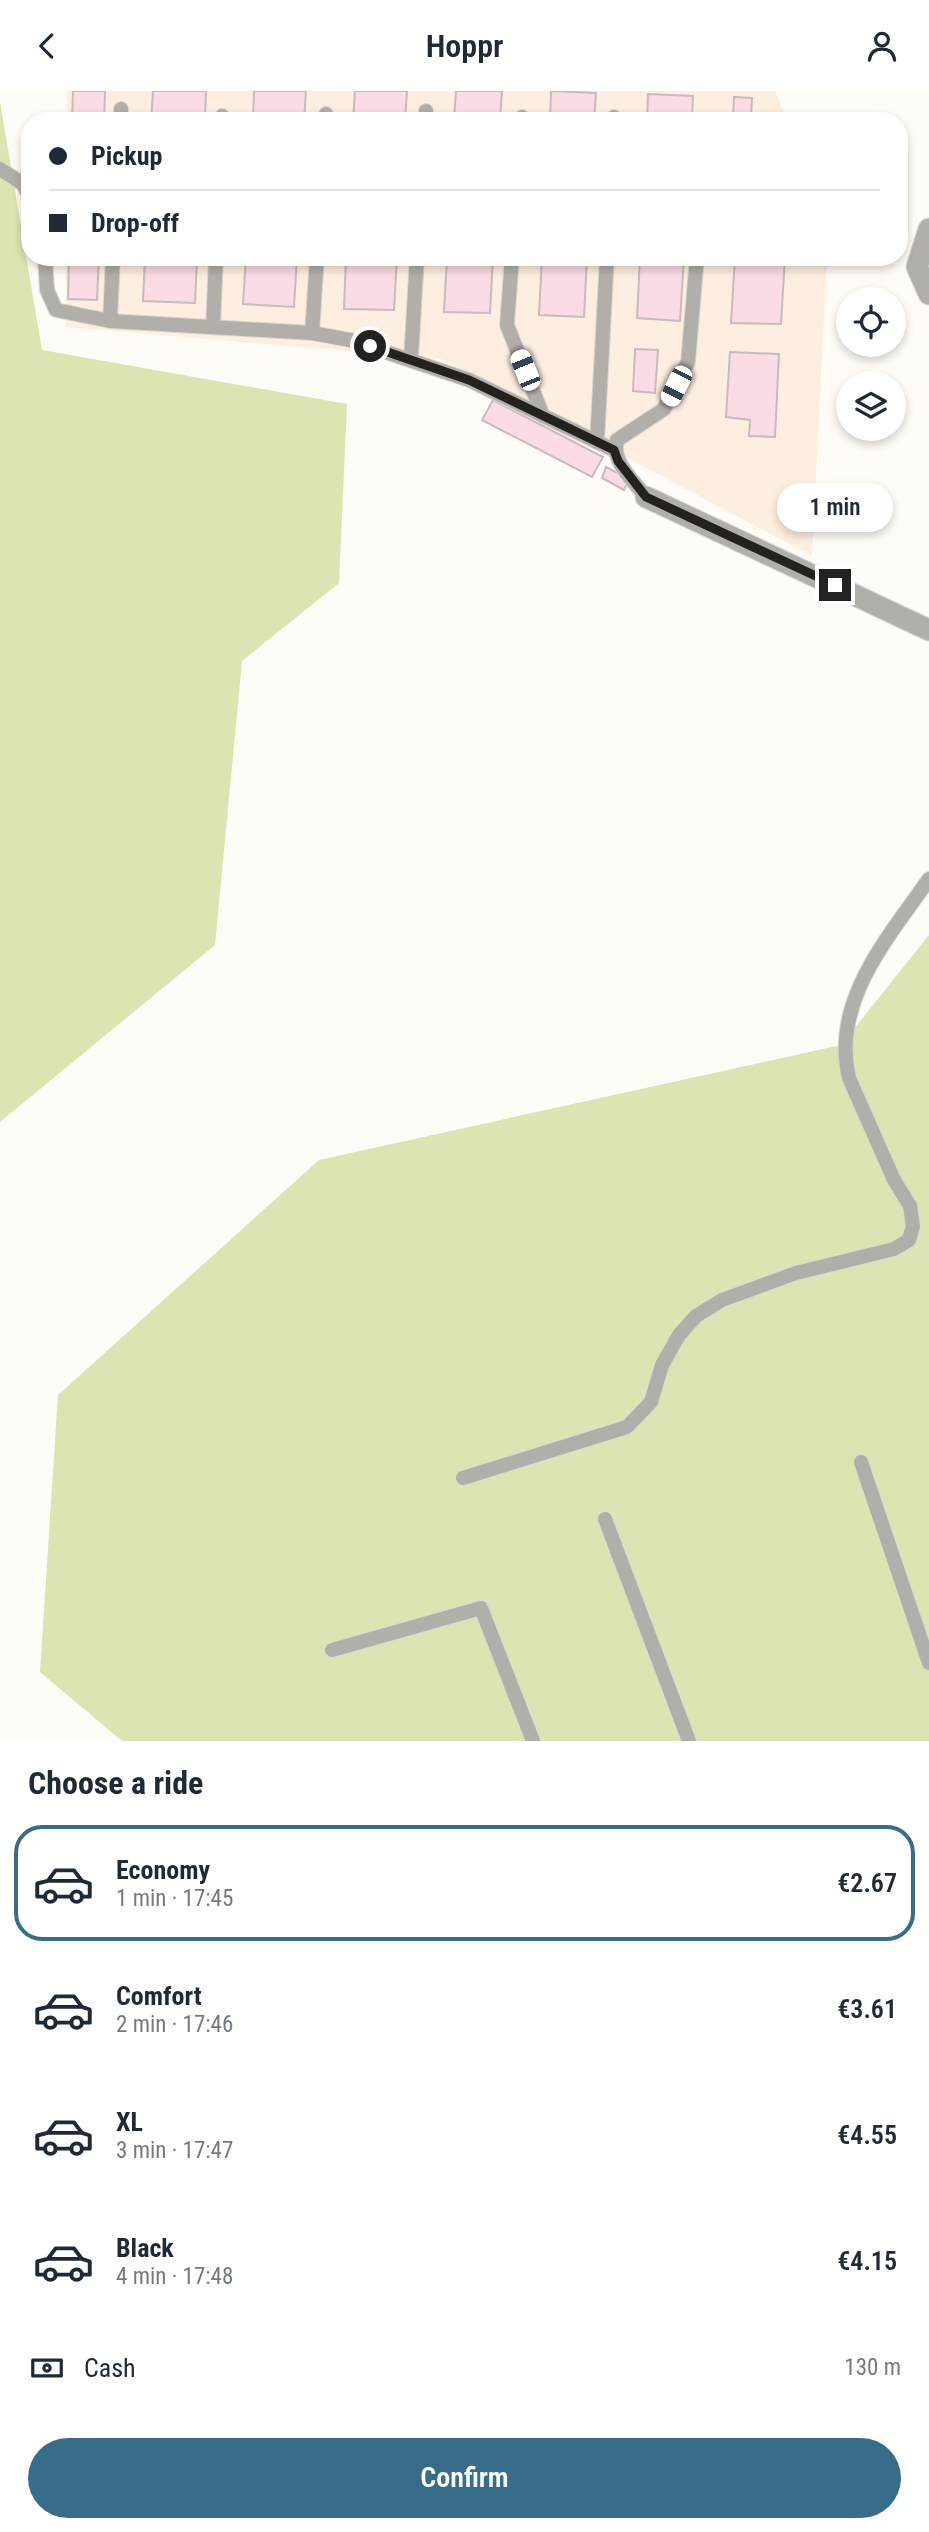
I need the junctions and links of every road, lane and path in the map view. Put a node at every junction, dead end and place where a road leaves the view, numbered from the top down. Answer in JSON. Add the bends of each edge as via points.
{"nodes":[{"id":1,"x":0,"y":169,"type":"edge"},
{"id":2,"x":21,"y":183,"type":"edge"},
{"id":3,"x":929,"y":229,"type":"edge"},
{"id":4,"x":46,"y":266,"type":"edge"},
{"id":5,"x":113,"y":266,"type":"edge"},
{"id":6,"x":216,"y":266,"type":"edge"},
{"id":7,"x":316,"y":266,"type":"edge"},
{"id":8,"x":416,"y":266,"type":"edge"},
{"id":9,"x":511,"y":266,"type":"edge"},
{"id":10,"x":607,"y":266,"type":"edge"},
{"id":11,"x":696,"y":266,"type":"edge"},
{"id":12,"x":929,"y":294,"type":"edge"},
{"id":13,"x":110,"y":321,"type":"junction"},
{"id":14,"x":213,"y":327,"type":"junction"},
{"id":15,"x":312,"y":333,"type":"junction"},
{"id":16,"x":411,"y":359,"type":"junction"},
{"id":17,"x":543,"y":416,"type":"junction"},
{"id":18,"x":597,"y":442,"type":"junction"},
{"id":19,"x":614,"y":450,"type":"junction"},
{"id":20,"x":646,"y":497,"type":"joint"},
{"id":21,"x":929,"y":629,"type":"edge"},
{"id":22,"x":929,"y":879,"type":"edge"},
{"id":23,"x":861,"y":1462,"type":"dead end"},
{"id":24,"x":463,"y":1478,"type":"dead end"},
{"id":25,"x":605,"y":1519,"type":"dead end"},
{"id":26,"x":332,"y":1650,"type":"dead end"},
{"id":27,"x":929,"y":1663,"type":"edge"},
{"id":28,"x":533,"y":1741,"type":"edge"},
{"id":29,"x":689,"y":1741,"type":"edge"}],
"edges":[{"from":1,"to":2,"type":"lane"},
{"from":3,"to":12,"type":"street","via":[[917,267]]},
{"from":4,"to":13,"type":"lane","via":[[47,290],[56,310]]},
{"from":5,"to":13,"type":"lane"},
{"from":6,"to":14,"type":"lane"},
{"from":7,"to":15,"type":"lane"},
{"from":8,"to":16,"type":"lane"},
{"from":9,"to":17,"type":"lane","via":[[507,325]]},
{"from":10,"to":18,"type":"lane"},
{"from":11,"to":19,"type":"lane","via":[[688,362],[664,409],[617,440]]},
{"from":13,"to":14,"type":"lane"},
{"from":14,"to":15,"type":"lane"},
{"from":15,"to":16,"type":"lane"},
{"from":16,"to":17,"type":"lane","via":[[469,380]]},
{"from":17,"to":18,"type":"lane"},
{"from":18,"to":19,"type":"lane"},
{"from":19,"to":20,"type":"lane"},
{"from":20,"to":21,"type":"street"},
{"from":22,"to":24,"type":"lane","via":[[875,957],[849,1009],[845,1061],[894,1180],[910,1206],[913,1226],[909,1240],[894,1249],[796,1273],[722,1300],[696,1316],[679,1335],[662,1365],[651,1402],[627,1427]]},
{"from":23,"to":27,"type":"lane"},
{"from":25,"to":29,"type":"lane"},
{"from":26,"to":28,"type":"lane","via":[[481,1608]]}]}
